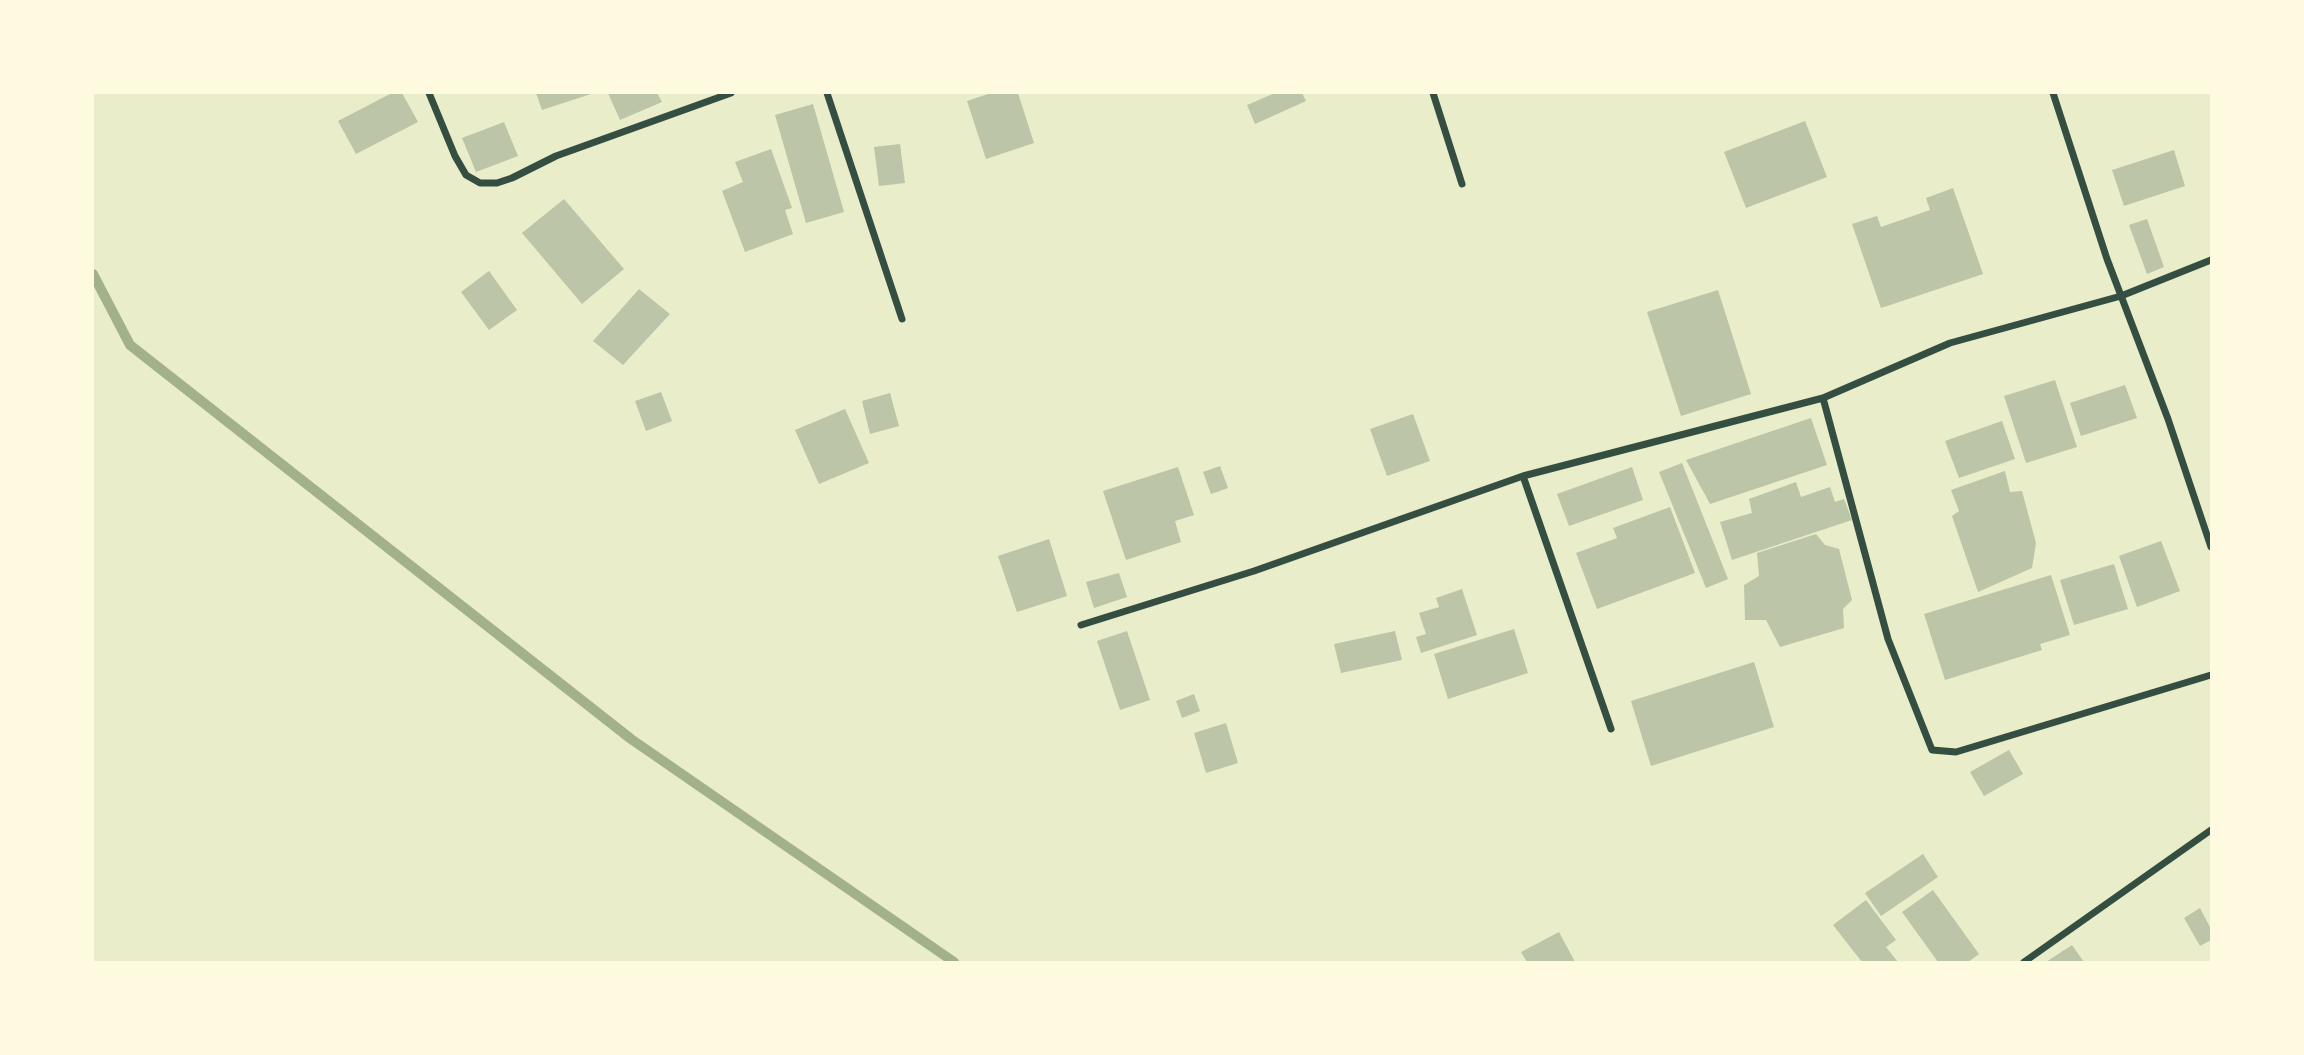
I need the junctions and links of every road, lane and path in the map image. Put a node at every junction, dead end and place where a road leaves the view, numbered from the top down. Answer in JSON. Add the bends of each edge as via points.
{"nodes":[{"id":1,"x":429,"y":93,"type":"edge"},
{"id":2,"x":731,"y":93,"type":"edge"},
{"id":3,"x":827,"y":93,"type":"edge"},
{"id":4,"x":1433,"y":93,"type":"edge"},
{"id":5,"x":2053,"y":93,"type":"edge"},
{"id":6,"x":1462,"y":184,"type":"dead end"},
{"id":7,"x":2211,"y":260,"type":"edge"},
{"id":8,"x":2121,"y":296,"type":"junction"},
{"id":9,"x":902,"y":318,"type":"dead end"},
{"id":10,"x":1823,"y":398,"type":"junction"},
{"id":11,"x":1523,"y":476,"type":"junction"},
{"id":12,"x":2211,"y":547,"type":"edge"},
{"id":13,"x":1081,"y":625,"type":"dead end"},
{"id":14,"x":2211,"y":675,"type":"edge"},
{"id":15,"x":1611,"y":729,"type":"dead end"},
{"id":16,"x":2211,"y":830,"type":"edge"},
{"id":17,"x":2024,"y":962,"type":"edge"}],
"edges":[{"from":1,"to":2,"type":"street","via":[[466,175],[480,183],[497,183],[556,156]]},
{"from":3,"to":9,"type":"street"},
{"from":4,"to":6,"type":"street"},
{"from":5,"to":8,"type":"street"},
{"from":7,"to":8,"type":"street"},
{"from":8,"to":10,"type":"street","via":[[1950,343]]},
{"from":8,"to":12,"type":"street"},
{"from":10,"to":11,"type":"street"},
{"from":10,"to":14,"type":"street","via":[[1888,639],[1932,750],[1956,752]]},
{"from":11,"to":13,"type":"street","via":[[1254,571]]},
{"from":11,"to":15,"type":"street"},
{"from":16,"to":17,"type":"street"}]}
